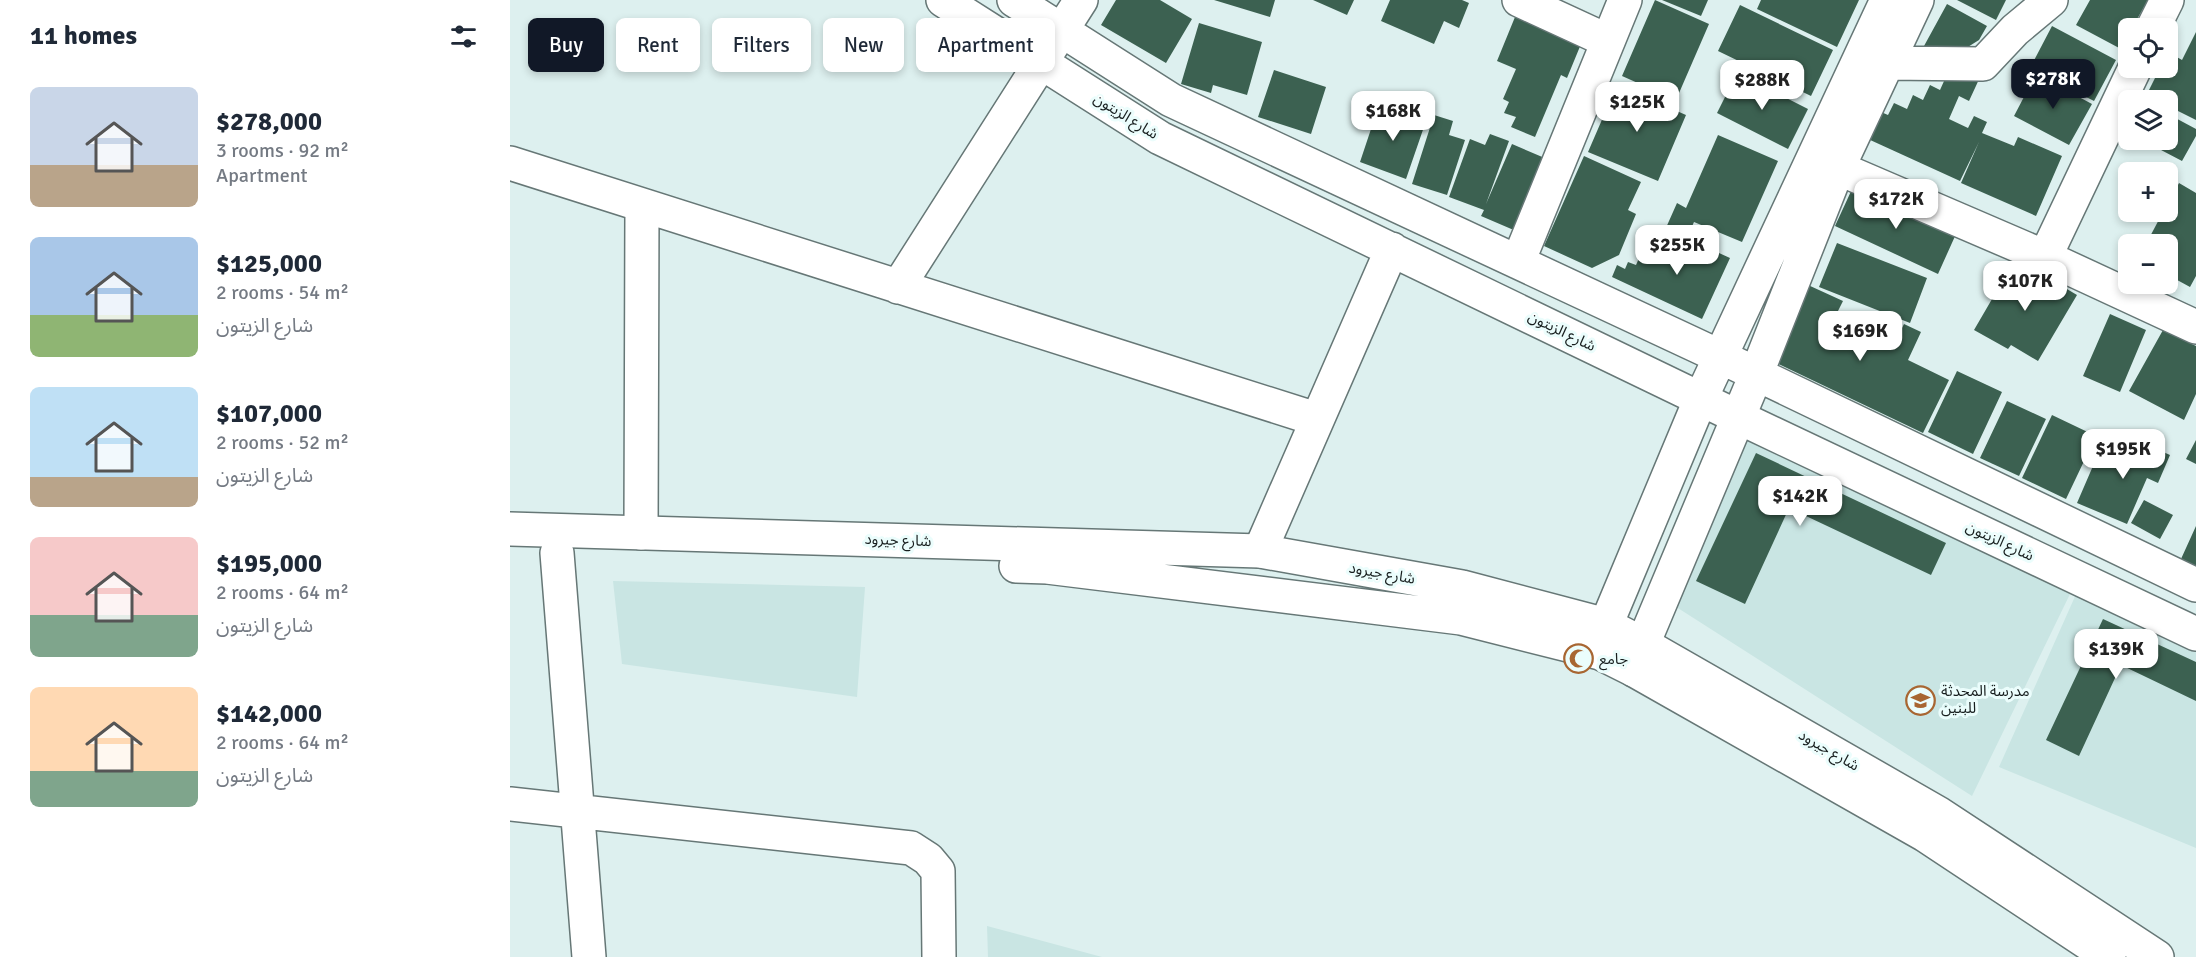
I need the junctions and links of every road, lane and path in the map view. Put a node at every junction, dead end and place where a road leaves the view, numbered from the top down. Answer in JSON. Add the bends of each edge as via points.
{"nodes":[{"id":1,"x":943,"y":0,"type":"edge"},
{"id":2,"x":1014,"y":0,"type":"edge"},
{"id":3,"x":1081,"y":0,"type":"edge"},
{"id":4,"x":1519,"y":0,"type":"edge"},
{"id":5,"x":1625,"y":0,"type":"edge"},
{"id":6,"x":1887,"y":0,"type":"edge"},
{"id":7,"x":1917,"y":0,"type":"edge"},
{"id":8,"x":2051,"y":0,"type":"edge"},
{"id":9,"x":2167,"y":0,"type":"edge"},
{"id":10,"x":972,"y":18,"type":"edge"},
{"id":11,"x":2158,"y":18,"type":"edge"},
{"id":12,"x":1061,"y":30,"type":"junction"},
{"id":13,"x":1055,"y":39,"type":"edge"},
{"id":14,"x":1608,"y":41,"type":"junction"},
{"id":15,"x":1886,"y":63,"type":"junction"},
{"id":16,"x":1055,"y":71,"type":"edge"},
{"id":17,"x":1033,"y":72,"type":"edge"},
{"id":18,"x":2130,"y":78,"type":"edge"},
{"id":19,"x":510,"y":163,"type":"edge"},
{"id":20,"x":1838,"y":168,"type":"junction"},
{"id":21,"x":642,"y":207,"type":"junction"},
{"id":22,"x":1392,"y":249,"type":"junction"},
{"id":23,"x":2045,"y":257,"type":"junction"},
{"id":24,"x":1518,"y":262,"type":"junction"},
{"id":25,"x":898,"y":287,"type":"junction"},
{"id":26,"x":2196,"y":327,"type":"edge"},
{"id":27,"x":1721,"y":357,"type":"junction"},
{"id":28,"x":1756,"y":375,"type":"junction"},
{"id":29,"x":1701,"y":398,"type":"junction"},
{"id":30,"x":1738,"y":417,"type":"junction"},
{"id":31,"x":1316,"y":419,"type":"junction"},
{"id":32,"x":510,"y":529,"type":"edge"},
{"id":33,"x":641,"y":533,"type":"junction"},
{"id":34,"x":510,"y":551,"type":"edge"},
{"id":35,"x":1260,"y":551,"type":"junction"},
{"id":36,"x":557,"y":553,"type":"junction"},
{"id":37,"x":2196,"y":585,"type":"edge"},
{"id":38,"x":2196,"y":633,"type":"edge"},
{"id":39,"x":1603,"y":639,"type":"junction"},
{"id":40,"x":1638,"y":657,"type":"junction"},
{"id":41,"x":510,"y":804,"type":"edge"},
{"id":42,"x":579,"y":812,"type":"junction"},
{"id":43,"x":589,"y":957,"type":"edge"},
{"id":44,"x":939,"y":957,"type":"edge"},
{"id":45,"x":2109,"y":957,"type":"edge"},
{"id":46,"x":2157,"y":957,"type":"edge"}],
"edges":[{"from":1,"to":10,"type":"street","name":"شارع الزيتون"},
{"from":2,"to":12,"type":"street"},
{"from":3,"to":12,"type":"street"},
{"from":4,"to":14,"type":"street"},
{"from":5,"to":14,"type":"street"},
{"from":6,"to":27,"type":"street"},
{"from":7,"to":15,"type":"street"},
{"from":8,"to":15,"type":"street","via":[[1983,64]]},
{"from":9,"to":11,"type":"street"},
{"from":12,"to":13,"type":"street"},
{"from":12,"to":24,"type":"street","via":[[1171,100]]},
{"from":14,"to":24,"type":"street"},
{"from":15,"to":20,"type":"street"},
{"from":16,"to":22,"type":"street","name":"شارع الزيتون","via":[[1160,138]]},
{"from":17,"to":25,"type":"street"},
{"from":18,"to":23,"type":"street"},
{"from":19,"to":21,"type":"street"},
{"from":20,"to":23,"type":"street"},
{"from":20,"to":28,"type":"street"},
{"from":21,"to":25,"type":"street"},
{"from":21,"to":33,"type":"street"},
{"from":22,"to":29,"type":"street","name":"شارع الزيتون"},
{"from":22,"to":31,"type":"street"},
{"from":23,"to":26,"type":"street"},
{"from":24,"to":27,"type":"street"},
{"from":25,"to":31,"type":"street"},
{"from":27,"to":28,"type":"street"},
{"from":27,"to":29,"type":"street"},
{"from":28,"to":30,"type":"street"},
{"from":28,"to":37,"type":"street"},
{"from":29,"to":30,"type":"street","name":"شارع الزيتون"},
{"from":29,"to":39,"type":"street"},
{"from":30,"to":38,"type":"street","name":"شارع الزيتون"},
{"from":30,"to":40,"type":"street"},
{"from":31,"to":35,"type":"street"},
{"from":32,"to":33,"type":"street","name":"شارع جيرود"},
{"from":33,"to":35,"type":"street","name":"شارع جيرود"},
{"from":34,"to":36,"type":"street","name":"شارع جيرود"},
{"from":35,"to":39,"type":"street","name":"شارع جيرود","via":[[1462,587]]},
{"from":36,"to":39,"type":"street","name":"شارع جيرود","via":[[1047,567]]},
{"from":36,"to":42,"type":"street"},
{"from":39,"to":40,"type":"street","name":"شارع جيرود"},
{"from":40,"to":45,"type":"street","name":"شارع جيرود","via":[[1925,836]]},
{"from":40,"to":46,"type":"street","name":"شارع جيرود","via":[[1938,813]]},
{"from":41,"to":42,"type":"street"},
{"from":42,"to":43,"type":"street"},
{"from":42,"to":44,"type":"street","via":[[911,848],[938,871]]}]}
